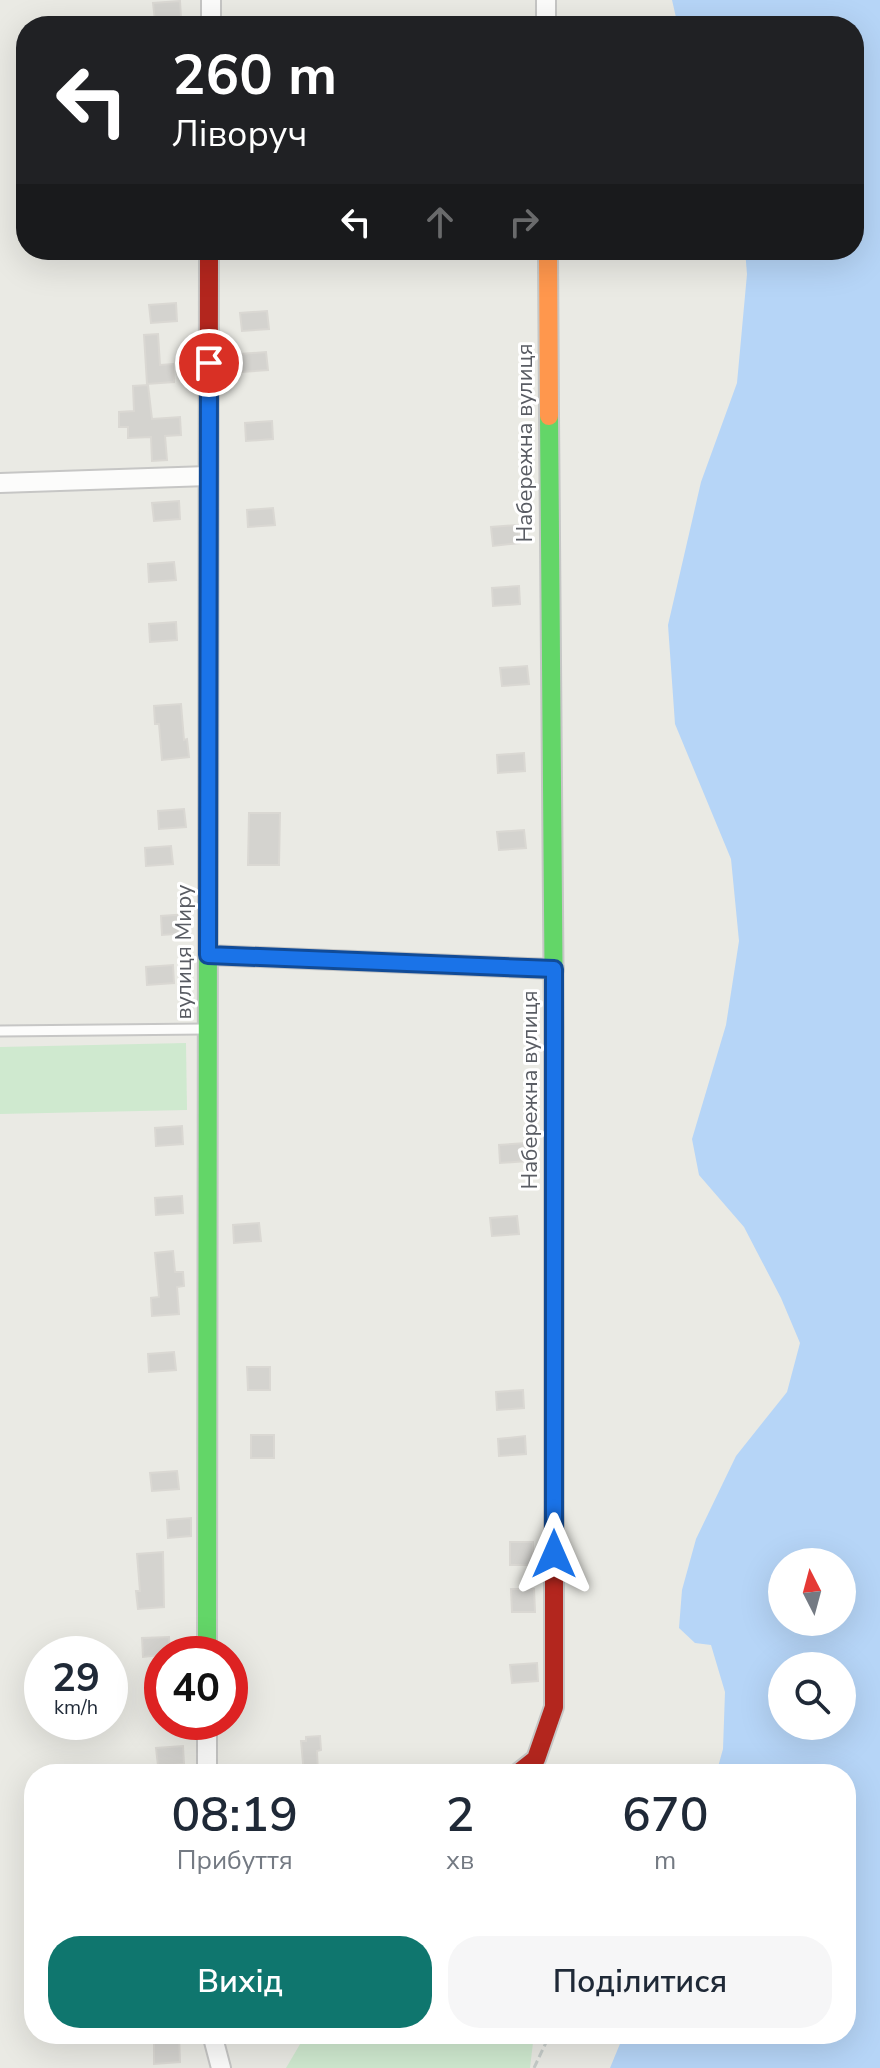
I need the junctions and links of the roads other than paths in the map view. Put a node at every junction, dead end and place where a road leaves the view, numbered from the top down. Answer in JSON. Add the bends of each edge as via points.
{"nodes":[{"id":1,"x":209,"y":260,"type":"edge"},
{"id":2,"x":548,"y":260,"type":"edge"},
{"id":3,"x":208,"y":476,"type":"junction"},
{"id":4,"x":0,"y":483,"type":"edge"},
{"id":5,"x":208,"y":955,"type":"junction"},
{"id":6,"x":554,"y":969,"type":"junction"},
{"id":7,"x":208,"y":1029,"type":"junction"},
{"id":8,"x":0,"y":1031,"type":"edge"},
{"id":9,"x":207,"y":1636,"type":"edge"},
{"id":10,"x":207,"y":1740,"type":"edge"},
{"id":11,"x":207,"y":1764,"type":"edge"},
{"id":12,"x":530,"y":1764,"type":"edge"},
{"id":13,"x":215,"y":2044,"type":"edge"},
{"id":14,"x":221,"y":2068,"type":"edge"}],
"edges":[{"from":1,"to":3,"type":"street","name":"вулиця Миру"},
{"from":2,"to":6,"type":"street","name":"Набережна вулиця"},
{"from":3,"to":4,"type":"street"},
{"from":3,"to":5,"type":"street","name":"вулиця Миру"},
{"from":5,"to":6,"type":"street"},
{"from":5,"to":7,"type":"street","name":"вулиця Миру"},
{"from":6,"to":12,"type":"street","name":"Набережна вулиця","via":[[554,1707]]},
{"from":7,"to":8,"type":"lane"},
{"from":7,"to":9,"type":"street","name":"вулиця Миру"},
{"from":10,"to":11,"type":"street"},
{"from":13,"to":14,"type":"street"}]}
